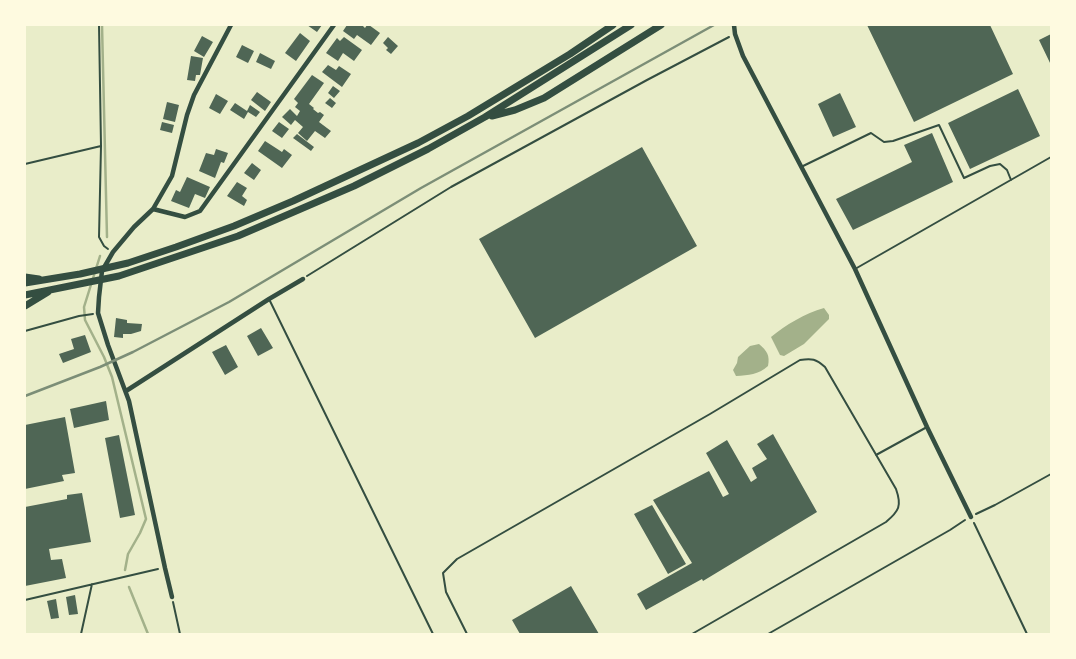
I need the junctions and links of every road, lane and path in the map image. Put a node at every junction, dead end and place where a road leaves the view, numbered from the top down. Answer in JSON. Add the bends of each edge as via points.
{"nodes":[{"id":1,"x":99,"y":25,"type":"edge"},
{"id":2,"x":231,"y":25,"type":"edge"},
{"id":3,"x":334,"y":25,"type":"edge"},
{"id":4,"x":613,"y":25,"type":"edge"},
{"id":5,"x":631,"y":25,"type":"edge"},
{"id":6,"x":662,"y":25,"type":"edge"},
{"id":7,"x":734,"y":25,"type":"edge"},
{"id":8,"x":735,"y":34,"type":"junction"},
{"id":9,"x":485,"y":118,"type":"junction"},
{"id":10,"x":101,"y":146,"type":"junction"},
{"id":11,"x":1051,"y":157,"type":"edge"},
{"id":12,"x":25,"y":164,"type":"edge"},
{"id":13,"x":801,"y":166,"type":"junction"},
{"id":14,"x":1011,"y":180,"type":"junction"},
{"id":15,"x":153,"y":209,"type":"junction"},
{"id":16,"x":113,"y":252,"type":"junction"},
{"id":17,"x":855,"y":269,"type":"junction"},
{"id":18,"x":25,"y":277,"type":"edge"},
{"id":19,"x":303,"y":279,"type":"joint"},
{"id":20,"x":47,"y":280,"type":"junction"},
{"id":21,"x":25,"y":284,"type":"edge"},
{"id":22,"x":54,"y":289,"type":"junction"},
{"id":23,"x":25,"y":295,"type":"edge"},
{"id":24,"x":269,"y":299,"type":"junction"},
{"id":25,"x":25,"y":306,"type":"edge"},
{"id":26,"x":89,"y":315,"type":"dead end"},
{"id":27,"x":25,"y":331,"type":"edge"},
{"id":28,"x":126,"y":391,"type":"junction"},
{"id":29,"x":927,"y":428,"type":"junction"},
{"id":30,"x":876,"y":455,"type":"junction"},
{"id":31,"x":1051,"y":474,"type":"edge"},
{"id":32,"x":971,"y":517,"type":"junction"},
{"id":33,"x":165,"y":568,"type":"junction"},
{"id":34,"x":92,"y":584,"type":"junction"},
{"id":35,"x":172,"y":597,"type":"joint"},
{"id":36,"x":25,"y":600,"type":"edge"},
{"id":37,"x":81,"y":634,"type":"edge"},
{"id":38,"x":180,"y":634,"type":"edge"},
{"id":39,"x":433,"y":634,"type":"edge"},
{"id":40,"x":467,"y":634,"type":"edge"},
{"id":41,"x":692,"y":634,"type":"edge"},
{"id":42,"x":768,"y":634,"type":"edge"},
{"id":43,"x":1027,"y":634,"type":"edge"}],
"edges":[{"from":1,"to":10,"type":"path"},
{"from":2,"to":15,"type":"street","via":[[194,95],[172,176]]},
{"from":3,"to":15,"type":"street","via":[[200,211],[185,217]]},
{"from":4,"to":20,"type":"highway","via":[[468,116],[293,201],[226,229],[128,263]]},
{"from":5,"to":9,"type":"highway"},
{"from":6,"to":9,"type":"highway","via":[[544,98]]},
{"from":7,"to":8,"type":"street"},
{"from":8,"to":13,"type":"street","via":[[743,56]]},
{"from":8,"to":19,"type":"path","via":[[451,187]]},
{"from":9,"to":22,"type":"highway","via":[[354,186],[238,236],[119,276]]},
{"from":10,"to":12,"type":"path"},
{"from":10,"to":16,"type":"path","via":[[99,237]]},
{"from":11,"to":14,"type":"lane"},
{"from":13,"to":14,"type":"lane","via":[[871,133],[884,142],[893,141],[939,125],[964,178],[1000,164]]},
{"from":13,"to":17,"type":"street"},
{"from":14,"to":17,"type":"lane"},
{"from":15,"to":16,"type":"street"},
{"from":16,"to":28,"type":"street","via":[[102,271],[98,313]]},
{"from":17,"to":29,"type":"street"},
{"from":18,"to":20,"type":"highway"},
{"from":19,"to":24,"type":"street"},
{"from":20,"to":21,"type":"highway"},
{"from":22,"to":23,"type":"highway"},
{"from":22,"to":25,"type":"highway"},
{"from":24,"to":28,"type":"street"},
{"from":24,"to":39,"type":"lane"},
{"from":26,"to":27,"type":"path"},
{"from":28,"to":33,"type":"street"},
{"from":29,"to":30,"type":"lane"},
{"from":29,"to":32,"type":"street"},
{"from":30,"to":40,"type":"lane","via":[[825,367],[816,360],[800,360],[457,559],[443,573],[446,592]]},
{"from":30,"to":41,"type":"lane","via":[[899,496],[897,513]]},
{"from":31,"to":32,"type":"path"},
{"from":32,"to":42,"type":"path"},
{"from":32,"to":43,"type":"path"},
{"from":33,"to":34,"type":"path"},
{"from":33,"to":35,"type":"street"},
{"from":34,"to":36,"type":"path"},
{"from":34,"to":37,"type":"path"},
{"from":35,"to":38,"type":"path"}]}
